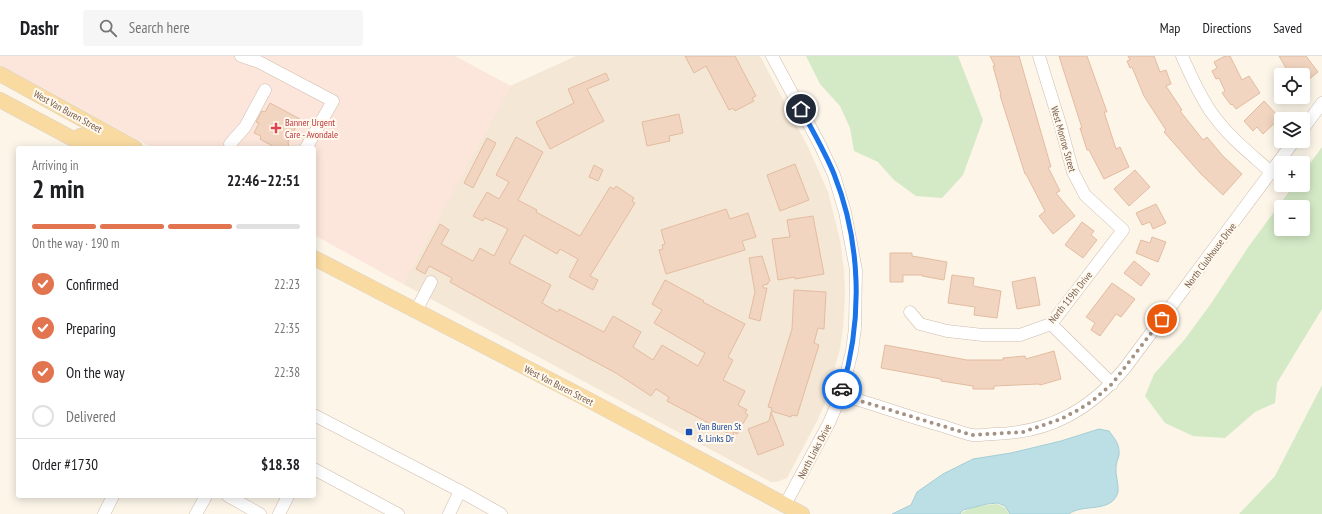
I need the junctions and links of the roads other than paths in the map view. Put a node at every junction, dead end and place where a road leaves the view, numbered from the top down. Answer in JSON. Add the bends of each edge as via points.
{"nodes":[{"id":1,"x":241,"y":56,"type":"edge"},
{"id":2,"x":772,"y":56,"type":"edge"},
{"id":3,"x":1039,"y":56,"type":"edge"},
{"id":4,"x":1182,"y":56,"type":"edge"},
{"id":5,"x":0,"y":74,"type":"edge"},
{"id":6,"x":265,"y":90,"type":"dead end"},
{"id":7,"x":0,"y":92,"type":"edge"},
{"id":8,"x":0,"y":100,"type":"edge"},
{"id":9,"x":1322,"y":103,"type":"edge"},
{"id":10,"x":77,"y":116,"type":"junction"},
{"id":11,"x":1310,"y":119,"type":"edge"},
{"id":12,"x":74,"y":139,"type":"junction"},
{"id":13,"x":230,"y":144,"type":"dead end"},
{"id":14,"x":86,"y":146,"type":"edge"},
{"id":15,"x":106,"y":146,"type":"edge"},
{"id":16,"x":131,"y":146,"type":"edge"},
{"id":17,"x":307,"y":146,"type":"edge"},
{"id":18,"x":1289,"y":148,"type":"edge"},
{"id":19,"x":1272,"y":173,"type":"junction"},
{"id":20,"x":1123,"y":230,"type":"joint"},
{"id":21,"x":316,"y":259,"type":"edge"},
{"id":22,"x":431,"y":282,"type":"dead end"},
{"id":23,"x":416,"y":311,"type":"junction"},
{"id":24,"x":910,"y":312,"type":"dead end"},
{"id":25,"x":1051,"y":324,"type":"junction"},
{"id":26,"x":1112,"y":384,"type":"junction"},
{"id":27,"x":841,"y":395,"type":"junction"},
{"id":28,"x":316,"y":416,"type":"edge"},
{"id":29,"x":316,"y":470,"type":"edge"},
{"id":30,"x":460,"y":491,"type":"junction"},
{"id":31,"x":112,"y":498,"type":"edge"},
{"id":32,"x":205,"y":498,"type":"edge"},
{"id":33,"x":232,"y":498,"type":"edge"},
{"id":34,"x":287,"y":498,"type":"edge"},
{"id":35,"x":793,"y":510,"type":"edge"},
{"id":36,"x":104,"y":514,"type":"edge"},
{"id":37,"x":196,"y":514,"type":"edge"},
{"id":38,"x":260,"y":514,"type":"edge"},
{"id":39,"x":279,"y":514,"type":"edge"},
{"id":40,"x":398,"y":514,"type":"edge"},
{"id":41,"x":449,"y":514,"type":"edge"},
{"id":42,"x":502,"y":514,"type":"edge"}],
"edges":[{"from":1,"to":17,"type":"street","via":[[259,62],[333,101]]},
{"from":2,"to":27,"type":"street","name":"North Links Drive","via":[[834,175],[846,212],[853,246],[856,270],[855,328]]},
{"from":3,"to":20,"type":"street","name":"West Monroe Street","via":[[1073,172],[1086,195]]},
{"from":4,"to":19,"type":"street","via":[[1213,115],[1228,134]]},
{"from":5,"to":10,"type":"main road","name":"West Van Buren Street"},
{"from":6,"to":13,"type":"street","via":[[246,127]]},
{"from":7,"to":10,"type":"main road","via":[[54,120]]},
{"from":8,"to":12,"type":"main road"},
{"from":9,"to":11,"type":"street"},
{"from":10,"to":16,"type":"main road","name":"West Van Buren Street"},
{"from":12,"to":14,"type":"main road"},
{"from":12,"to":15,"type":"main road","via":[[89,136]]},
{"from":18,"to":19,"type":"street","name":"North Clubhouse Drive"},
{"from":19,"to":26,"type":"street","name":"North Clubhouse Drive"},
{"from":20,"to":25,"type":"street","name":"North 119th Drive"},
{"from":21,"to":23,"type":"main road","name":"West Van Buren Street"},
{"from":22,"to":23,"type":"street"},
{"from":23,"to":35,"type":"main road","name":"West Van Buren Street"},
{"from":24,"to":25,"type":"street","name":"North 119th Drive","via":[[920,324],[947,331],[983,335],[1020,335]]},
{"from":25,"to":26,"type":"street"},
{"from":26,"to":27,"type":"street","name":"North Clubhouse Drive","via":[[1091,402],[1061,419],[1023,432],[1001,434],[972,435]]},
{"from":27,"to":35,"type":"street","name":"North Links Drive"},
{"from":28,"to":30,"type":"street"},
{"from":29,"to":40,"type":"street"},
{"from":30,"to":41,"type":"street"},
{"from":30,"to":42,"type":"street"},
{"from":31,"to":36,"type":"street"},
{"from":32,"to":37,"type":"street"},
{"from":33,"to":38,"type":"street"},
{"from":34,"to":39,"type":"street"}]}
